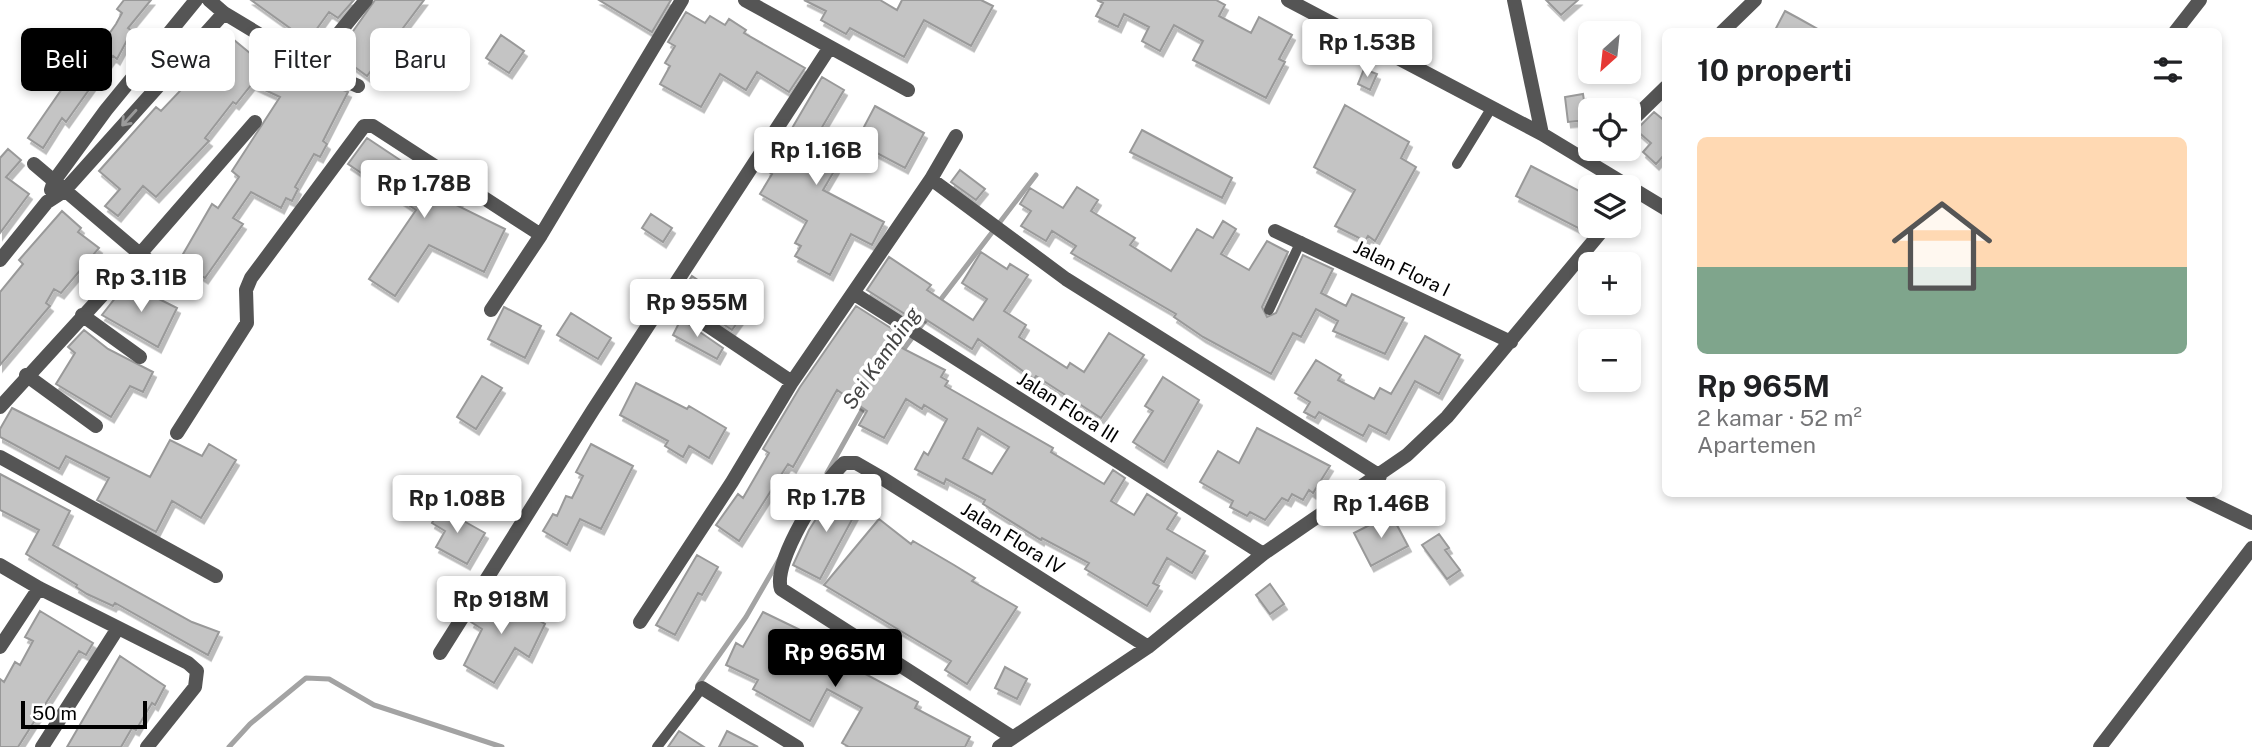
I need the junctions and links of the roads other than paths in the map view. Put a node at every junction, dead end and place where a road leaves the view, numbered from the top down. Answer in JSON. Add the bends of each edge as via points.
{"nodes":[{"id":1,"x":196,"y":0,"type":"edge"},
{"id":2,"x":209,"y":0,"type":"edge"},
{"id":3,"x":366,"y":0,"type":"edge"},
{"id":4,"x":682,"y":0,"type":"edge"},
{"id":5,"x":746,"y":0,"type":"edge"},
{"id":6,"x":1288,"y":0,"type":"edge"},
{"id":7,"x":1318,"y":0,"type":"edge"},
{"id":8,"x":1514,"y":0,"type":"edge"},
{"id":9,"x":1755,"y":0,"type":"edge"},
{"id":10,"x":2200,"y":0,"type":"edge"},
{"id":11,"x":224,"y":13,"type":"junction"},
{"id":12,"x":1320,"y":17,"type":"junction"},
{"id":13,"x":249,"y":28,"type":"edge"},
{"id":14,"x":343,"y":28,"type":"edge"},
{"id":15,"x":1727,"y":28,"type":"edge"},
{"id":16,"x":2178,"y":28,"type":"edge"},
{"id":17,"x":830,"y":47,"type":"junction"},
{"id":18,"x":908,"y":90,"type":"dead end"},
{"id":19,"x":1662,"y":91,"type":"edge"},
{"id":20,"x":1492,"y":107,"type":"junction"},
{"id":21,"x":1641,"y":111,"type":"edge"},
{"id":22,"x":255,"y":122,"type":"dead end"},
{"id":23,"x":1542,"y":134,"type":"junction"},
{"id":24,"x":956,"y":136,"type":"dead end"},
{"id":25,"x":1588,"y":162,"type":"joint"},
{"id":26,"x":34,"y":164,"type":"dead end"},
{"id":27,"x":1457,"y":164,"type":"dead end"},
{"id":28,"x":1606,"y":175,"type":"edge"},
{"id":29,"x":931,"y":179,"type":"junction"},
{"id":30,"x":59,"y":186,"type":"junction"},
{"id":31,"x":1641,"y":196,"type":"edge"},
{"id":32,"x":1662,"y":207,"type":"edge"},
{"id":33,"x":1275,"y":231,"type":"dead end"},
{"id":34,"x":541,"y":235,"type":"junction"},
{"id":35,"x":1596,"y":238,"type":"edge"},
{"id":36,"x":1301,"y":241,"type":"junction"},
{"id":37,"x":2,"y":254,"type":"edge"},
{"id":38,"x":139,"y":254,"type":"junction"},
{"id":39,"x":185,"y":288,"type":"dead end"},
{"id":40,"x":853,"y":293,"type":"junction"},
{"id":41,"x":668,"y":299,"type":"junction"},
{"id":42,"x":491,"y":310,"type":"dead end"},
{"id":43,"x":1269,"y":310,"type":"dead end"},
{"id":44,"x":82,"y":316,"type":"junction"},
{"id":45,"x":1511,"y":342,"type":"junction"},
{"id":46,"x":140,"y":357,"type":"dead end"},
{"id":47,"x":26,"y":375,"type":"junction"},
{"id":48,"x":792,"y":382,"type":"junction"},
{"id":49,"x":0,"y":407,"type":"edge"},
{"id":50,"x":96,"y":426,"type":"dead end"},
{"id":51,"x":177,"y":433,"type":"dead end"},
{"id":52,"x":0,"y":457,"type":"edge"},
{"id":53,"x":1380,"y":476,"type":"junction"},
{"id":54,"x":2198,"y":497,"type":"edge"},
{"id":55,"x":2252,"y":523,"type":"edge"},
{"id":56,"x":2252,"y":548,"type":"edge"},
{"id":57,"x":1263,"y":554,"type":"junction"},
{"id":58,"x":0,"y":565,"type":"edge"},
{"id":59,"x":216,"y":576,"type":"dead end"},
{"id":60,"x":39,"y":588,"type":"junction"},
{"id":61,"x":640,"y":622,"type":"dead end"},
{"id":62,"x":118,"y":628,"type":"junction"},
{"id":63,"x":0,"y":647,"type":"edge"},
{"id":64,"x":1148,"y":647,"type":"junction"},
{"id":65,"x":440,"y":653,"type":"dead end"},
{"id":66,"x":702,"y":688,"type":"joint"},
{"id":67,"x":1012,"y":737,"type":"junction"},
{"id":68,"x":42,"y":747,"type":"edge"},
{"id":69,"x":147,"y":747,"type":"edge"},
{"id":70,"x":657,"y":747,"type":"edge"},
{"id":71,"x":797,"y":747,"type":"edge"},
{"id":72,"x":999,"y":747,"type":"edge"},
{"id":73,"x":2101,"y":747,"type":"edge"}],
"edges":[{"from":1,"to":30,"type":"street","via":[[106,110]]},
{"from":2,"to":11,"type":"street"},
{"from":3,"to":14,"type":"street"},
{"from":4,"to":34,"type":"street"},
{"from":5,"to":17,"type":"street"},
{"from":6,"to":12,"type":"street"},
{"from":7,"to":12,"type":"street"},
{"from":8,"to":23,"type":"street"},
{"from":9,"to":15,"type":"street"},
{"from":10,"to":16,"type":"street"},
{"from":11,"to":13,"type":"street"},
{"from":11,"to":30,"type":"street","one_way":true},
{"from":12,"to":20,"type":"street"},
{"from":17,"to":18,"type":"street"},
{"from":17,"to":41,"type":"street"},
{"from":19,"to":21,"type":"street"},
{"from":20,"to":23,"type":"street"},
{"from":20,"to":27,"type":"lane"},
{"from":22,"to":38,"type":"street"},
{"from":23,"to":25,"type":"street"},
{"from":24,"to":29,"type":"street"},
{"from":25,"to":28,"type":"street"},
{"from":26,"to":30,"type":"street"},
{"from":29,"to":40,"type":"street"},
{"from":29,"to":53,"type":"street","via":[[1066,279]]},
{"from":30,"to":37,"type":"street"},
{"from":30,"to":38,"type":"street"},
{"from":31,"to":32,"type":"street"},
{"from":33,"to":36,"type":"street","name":"Jalan Flora I"},
{"from":34,"to":42,"type":"street"},
{"from":34,"to":51,"type":"street","via":[[373,126],[364,126],[251,278],[246,290],[247,323]]},
{"from":35,"to":45,"type":"street"},
{"from":36,"to":43,"type":"lane"},
{"from":36,"to":45,"type":"street","name":"Jalan Flora I"},
{"from":38,"to":39,"type":"street"},
{"from":38,"to":44,"type":"street"},
{"from":40,"to":48,"type":"street"},
{"from":40,"to":57,"type":"street","name":"Jalan Flora III"},
{"from":41,"to":48,"type":"street"},
{"from":41,"to":65,"type":"street"},
{"from":44,"to":46,"type":"street"},
{"from":44,"to":47,"type":"street"},
{"from":45,"to":53,"type":"street","via":[[1447,417]]},
{"from":47,"to":49,"type":"street"},
{"from":47,"to":50,"type":"street"},
{"from":48,"to":61,"type":"street"},
{"from":52,"to":59,"type":"street"},
{"from":53,"to":57,"type":"street"},
{"from":54,"to":55,"type":"street"},
{"from":56,"to":73,"type":"street"},
{"from":57,"to":64,"type":"street"},
{"from":58,"to":60,"type":"street"},
{"from":60,"to":62,"type":"street"},
{"from":60,"to":63,"type":"street"},
{"from":62,"to":68,"type":"street"},
{"from":62,"to":69,"type":"street","via":[[188,663],[198,674],[195,687]]},
{"from":64,"to":67,"type":"street"},
{"from":64,"to":67,"type":"street","name":"Jalan Flora IV","via":[[856,463],[844,463],[819,494],[782,562],[781,589]]},
{"from":66,"to":70,"type":"lane"},
{"from":66,"to":71,"type":"street"},
{"from":67,"to":72,"type":"street"}]}
